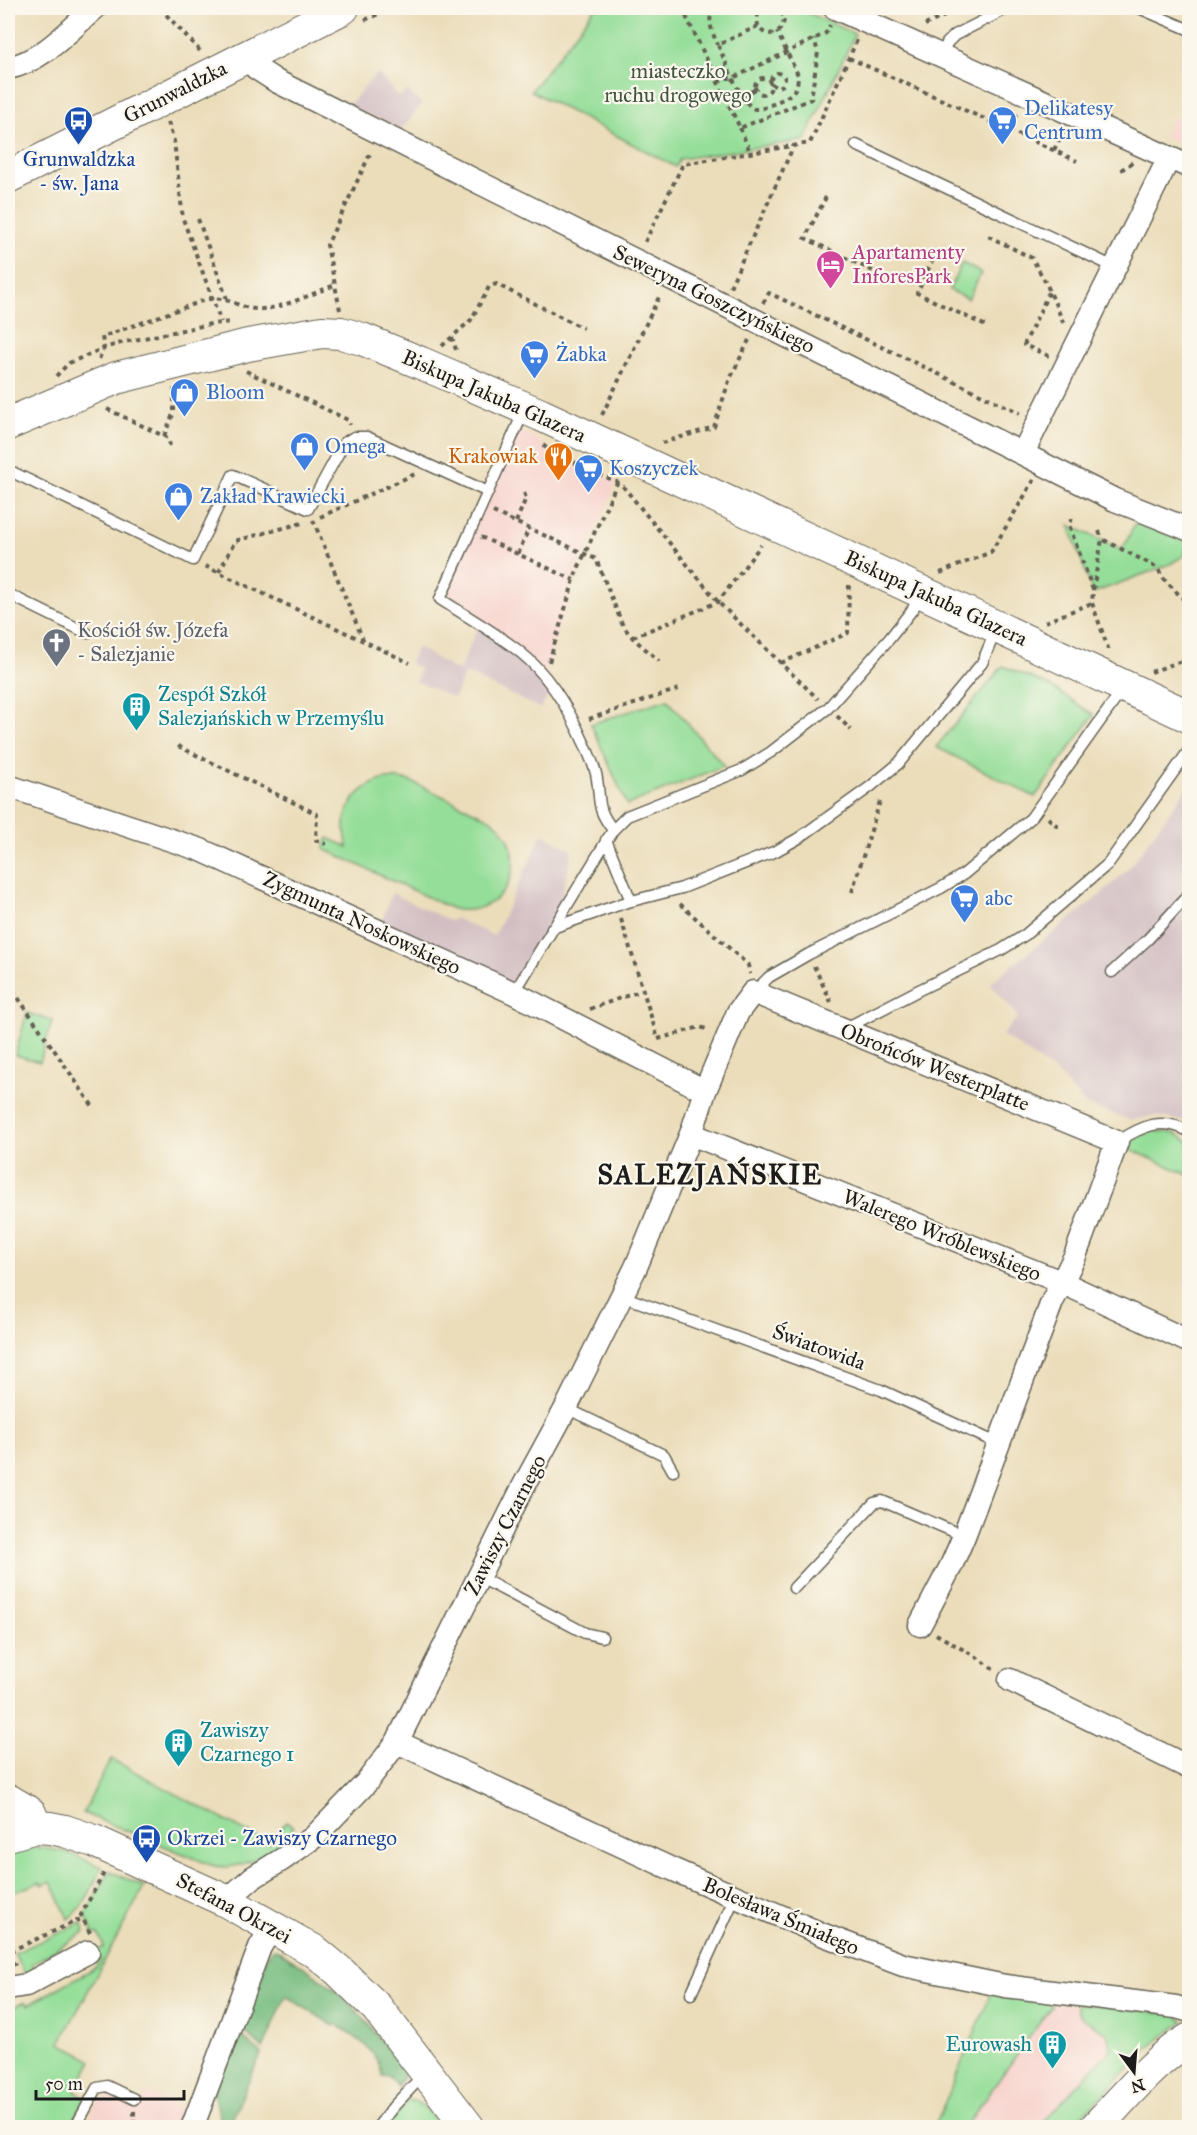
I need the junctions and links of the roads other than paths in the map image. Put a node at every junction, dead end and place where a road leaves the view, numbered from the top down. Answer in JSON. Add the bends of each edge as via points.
{"nodes":[{"id":1,"x":95,"y":8,"type":"edge"},
{"id":2,"x":343,"y":8,"type":"edge"},
{"id":3,"x":1008,"y":8,"type":"edge"},
{"id":4,"x":1139,"y":8,"type":"edge"},
{"id":5,"x":835,"y":12,"type":"edge"},
{"id":6,"x":1190,"y":30,"type":"edge"},
{"id":7,"x":247,"y":56,"type":"junction"},
{"id":8,"x":942,"y":56,"type":"junction"},
{"id":9,"x":8,"y":68,"type":"edge"},
{"id":10,"x":856,"y":146,"type":"dead end"},
{"id":11,"x":1179,"y":163,"type":"edge"},
{"id":12,"x":8,"y":177,"type":"edge"},
{"id":13,"x":1116,"y":268,"type":"junction"},
{"id":14,"x":521,"y":419,"type":"junction"},
{"id":15,"x":8,"y":424,"type":"edge"},
{"id":16,"x":1023,"y":453,"type":"junction"},
{"id":17,"x":8,"y":470,"type":"edge"},
{"id":18,"x":488,"y":492,"type":"junction"},
{"id":19,"x":1190,"y":530,"type":"edge"},
{"id":20,"x":929,"y":584,"type":"junction"},
{"id":21,"x":8,"y":594,"type":"edge"},
{"id":22,"x":998,"y":627,"type":"junction"},
{"id":23,"x":87,"y":633,"type":"dead end"},
{"id":24,"x":1137,"y":680,"type":"junction"},
{"id":25,"x":1190,"y":717,"type":"edge"},
{"id":26,"x":1190,"y":749,"type":"edge"},
{"id":27,"x":8,"y":786,"type":"edge"},
{"id":28,"x":613,"y":830,"type":"junction"},
{"id":29,"x":606,"y":840,"type":"junction"},
{"id":30,"x":1190,"y":893,"type":"edge"},
{"id":31,"x":631,"y":901,"type":"junction"},
{"id":32,"x":552,"y":928,"type":"junction"},
{"id":33,"x":1112,"y":972,"type":"dead end"},
{"id":34,"x":750,"y":988,"type":"junction"},
{"id":35,"x":514,"y":993,"type":"junction"},
{"id":36,"x":844,"y":1029,"type":"junction"},
{"id":37,"x":705,"y":1091,"type":"junction"},
{"id":38,"x":1190,"y":1132,"type":"edge"},
{"id":39,"x":691,"y":1134,"type":"junction"},
{"id":40,"x":1117,"y":1142,"type":"junction"},
{"id":41,"x":1061,"y":1282,"type":"junction"},
{"id":42,"x":622,"y":1296,"type":"junction"},
{"id":43,"x":1190,"y":1342,"type":"edge"},
{"id":44,"x":566,"y":1408,"type":"junction"},
{"id":45,"x":999,"y":1444,"type":"junction"},
{"id":46,"x":673,"y":1471,"type":"dead end"},
{"id":47,"x":964,"y":1536,"type":"junction"},
{"id":48,"x":480,"y":1576,"type":"junction"},
{"id":49,"x":794,"y":1588,"type":"dead end"},
{"id":50,"x":920,"y":1625,"type":"road end"},
{"id":51,"x":602,"y":1637,"type":"dead end"},
{"id":52,"x":1010,"y":1680,"type":"road end"},
{"id":53,"x":397,"y":1742,"type":"junction"},
{"id":54,"x":1190,"y":1768,"type":"edge"},
{"id":55,"x":8,"y":1800,"type":"edge"},
{"id":56,"x":22,"y":1831,"type":"edge"},
{"id":57,"x":735,"y":1897,"type":"junction"},
{"id":58,"x":226,"y":1901,"type":"junction"},
{"id":59,"x":272,"y":1927,"type":"junction"},
{"id":60,"x":88,"y":1952,"type":"road end"},
{"id":61,"x":15,"y":1987,"type":"edge"},
{"id":62,"x":691,"y":1994,"type":"dead end"},
{"id":63,"x":1190,"y":2011,"type":"edge"},
{"id":64,"x":1190,"y":2039,"type":"edge"},
{"id":65,"x":427,"y":2071,"type":"junction"},
{"id":66,"x":134,"y":2099,"type":"dead end"},
{"id":67,"x":75,"y":2127,"type":"edge"},
{"id":68,"x":192,"y":2127,"type":"edge"},
{"id":69,"x":377,"y":2127,"type":"edge"},
{"id":70,"x":469,"y":2127,"type":"edge"},
{"id":71,"x":1095,"y":2127,"type":"edge"}],
"edges":[{"from":1,"to":9,"type":"street","via":[[41,55]]},
{"from":2,"to":7,"type":"street","name":"Grunwaldzka"},
{"from":3,"to":8,"type":"lane","via":[[955,35]]},
{"from":4,"to":6,"type":"lane"},
{"from":5,"to":8,"type":"street"},
{"from":7,"to":12,"type":"street","name":"Grunwaldzka"},
{"from":7,"to":16,"type":"street","name":"Seweryna Goszczyńskiego","via":[[256,68],[276,81]]},
{"from":8,"to":11,"type":"street"},
{"from":10,"to":13,"type":"lane"},
{"from":11,"to":13,"type":"street"},
{"from":13,"to":16,"type":"street"},
{"from":14,"to":15,"type":"street","name":"Biskupa Jakuba Glazera","via":[[362,339],[322,332],[248,345],[116,378]]},
{"from":14,"to":18,"type":"lane"},
{"from":14,"to":20,"type":"street","name":"Biskupa Jakuba Glazera"},
{"from":16,"to":19,"type":"street","name":"Seweryna Goszczyńskiego","via":[[1115,500]]},
{"from":17,"to":18,"type":"lane","via":[[193,560],[233,475],[308,509],[344,443],[354,437],[367,437]]},
{"from":18,"to":28,"type":"lane","via":[[440,599],[519,652],[544,677],[584,743],[597,777],[599,806]]},
{"from":20,"to":22,"type":"street","name":"Biskupa Jakuba Glazera"},
{"from":20,"to":28,"type":"lane","via":[[890,638],[828,708],[742,770],[627,816]]},
{"from":21,"to":23,"type":"lane"},
{"from":22,"to":24,"type":"street","name":"Biskupa Jakuba Glazera"},
{"from":22,"to":31,"type":"lane","via":[[982,663],[898,764],[870,787],[776,851],[682,888]]},
{"from":24,"to":25,"type":"street","name":"Biskupa Jakuba Glazera"},
{"from":24,"to":34,"type":"lane","via":[[1031,818],[964,874]]},
{"from":26,"to":36,"type":"lane","via":[[1108,864],[1025,935]]},
{"from":27,"to":35,"type":"street","name":"Zygmunta Noskowskiego","via":[[201,850]]},
{"from":28,"to":29,"type":"lane"},
{"from":29,"to":31,"type":"lane"},
{"from":29,"to":32,"type":"lane"},
{"from":30,"to":33,"type":"lane"},
{"from":31,"to":32,"type":"lane"},
{"from":32,"to":35,"type":"lane"},
{"from":34,"to":36,"type":"street","name":"Obrońców Westerplatte"},
{"from":34,"to":37,"type":"street","name":"Zawiszy Czarnego"},
{"from":35,"to":37,"type":"street","name":"Zygmunta Noskowskiego"},
{"from":36,"to":40,"type":"street","name":"Obrońców Westerplatte"},
{"from":37,"to":39,"type":"street","name":"Zawiszy Czarnego"},
{"from":38,"to":40,"type":"lane","via":[[1164,1122]]},
{"from":39,"to":41,"type":"street","name":"Walerego Wróblewskiego"},
{"from":39,"to":42,"type":"street","name":"Zawiszy Czarnego"},
{"from":40,"to":41,"type":"street","via":[[1075,1256]]},
{"from":41,"to":43,"type":"street","name":"Walerego Wróblewskiego"},
{"from":41,"to":45,"type":"street"},
{"from":42,"to":44,"type":"street","name":"Zawiszy Czarnego"},
{"from":42,"to":45,"type":"lane","name":"Światowida","via":[[881,1390]]},
{"from":44,"to":46,"type":"lane","via":[[664,1455]]},
{"from":44,"to":48,"type":"street","name":"Zawiszy Czarnego"},
{"from":45,"to":47,"type":"street"},
{"from":47,"to":49,"type":"lane","via":[[882,1501],[874,1503]]},
{"from":47,"to":50,"type":"street"},
{"from":48,"to":51,"type":"lane","via":[[585,1633]]},
{"from":48,"to":53,"type":"street","name":"Zawiszy Czarnego"},
{"from":52,"to":54,"type":"street"},
{"from":53,"to":57,"type":"street","name":"Bolesława Śmiałego"},
{"from":53,"to":58,"type":"street","name":"Zawiszy Czarnego","via":[[366,1783],[314,1837],[252,1878]]},
{"from":55,"to":56,"type":"street","name":"Stefana Okrzei","via":[[30,1813]]},
{"from":56,"to":58,"type":"street","name":"Stefana Okrzei","via":[[65,1831]]},
{"from":57,"to":62,"type":"lane"},
{"from":57,"to":63,"type":"street","name":"Bolesława Śmiałego","via":[[903,1965],[1005,1986]]},
{"from":58,"to":59,"type":"street","name":"Stefana Okrzei"},
{"from":59,"to":65,"type":"street","name":"Stefana Okrzei","via":[[316,1952],[339,1971],[377,2008]]},
{"from":59,"to":68,"type":"street","via":[[260,1947]]},
{"from":60,"to":61,"type":"street"},
{"from":64,"to":71,"type":"street","via":[[1159,2062]]},
{"from":65,"to":69,"type":"lane"},
{"from":65,"to":70,"type":"street","name":"Stefana Okrzei"},
{"from":66,"to":67,"type":"lane","via":[[107,2085],[97,2088]]}]}
